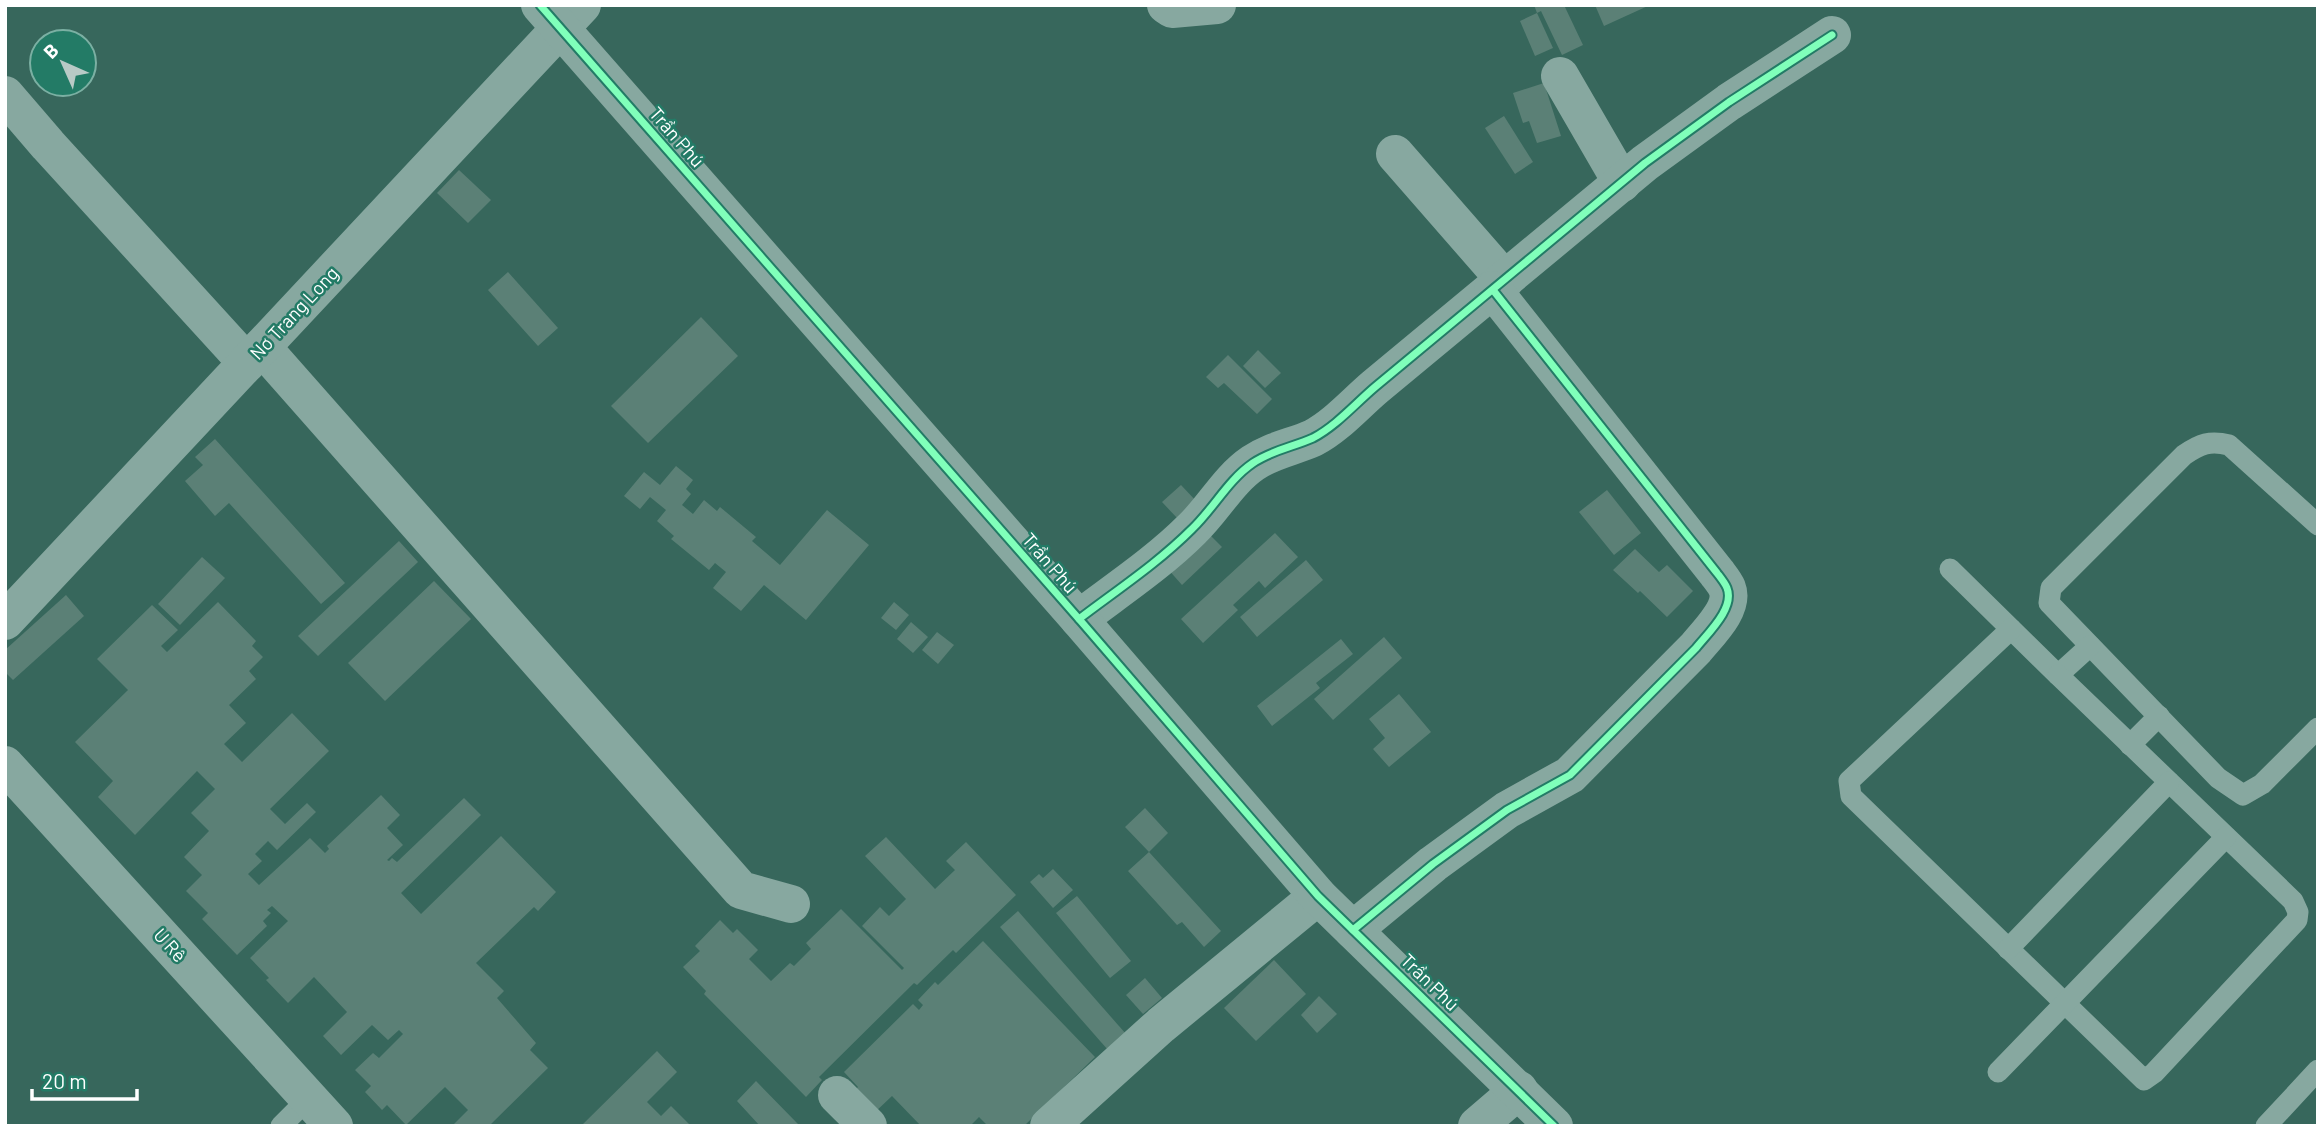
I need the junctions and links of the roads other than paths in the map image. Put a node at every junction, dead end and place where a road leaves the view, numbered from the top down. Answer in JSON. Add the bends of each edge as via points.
{"nodes":[{"id":1,"x":1166,"y":5,"type":"edge"},
{"id":2,"x":1217,"y":5,"type":"edge"},
{"id":3,"x":561,"y":13,"type":"edge"},
{"id":4,"x":1832,"y":35,"type":"dead end"},
{"id":5,"x":1560,"y":76,"type":"dead end"},
{"id":6,"x":5,"y":95,"type":"edge"},
{"id":7,"x":1395,"y":154,"type":"dead end"},
{"id":8,"x":1622,"y":183,"type":"junction"},
{"id":9,"x":1499,"y":285,"type":"junction"},
{"id":10,"x":255,"y":355,"type":"junction"},
{"id":11,"x":2318,"y":525,"type":"edge"},
{"id":12,"x":1950,"y":569,"type":"dead end"},
{"id":13,"x":1079,"y":619,"type":"junction"},
{"id":14,"x":5,"y":621,"type":"edge"},
{"id":15,"x":2011,"y":629,"type":"junction"},
{"id":16,"x":2090,"y":646,"type":"junction"},
{"id":17,"x":2058,"y":675,"type":"junction"},
{"id":18,"x":2159,"y":716,"type":"junction"},
{"id":19,"x":2318,"y":728,"type":"edge"},
{"id":20,"x":2130,"y":745,"type":"junction"},
{"id":21,"x":5,"y":765,"type":"edge"},
{"id":22,"x":2169,"y":782,"type":"junction"},
{"id":23,"x":2230,"y":786,"type":"junction"},
{"id":24,"x":2202,"y":813,"type":"junction"},
{"id":25,"x":2226,"y":837,"type":"junction"},
{"id":26,"x":1318,"y":896,"type":"junction"},
{"id":27,"x":791,"y":904,"type":"dead end"},
{"id":28,"x":1353,"y":929,"type":"junction"},
{"id":29,"x":2008,"y":949,"type":"junction"},
{"id":30,"x":2064,"y":1004,"type":"junction"},
{"id":31,"x":2318,"y":1070,"type":"edge"},
{"id":32,"x":1998,"y":1072,"type":"dead end"},
{"id":33,"x":1518,"y":1090,"type":"junction"},
{"id":34,"x":837,"y":1095,"type":"dead end"},
{"id":35,"x":309,"y":1098,"type":"junction"},
{"id":36,"x":281,"y":1126,"type":"edge"},
{"id":37,"x":334,"y":1126,"type":"edge"},
{"id":38,"x":868,"y":1126,"type":"edge"},
{"id":39,"x":1049,"y":1126,"type":"edge"},
{"id":40,"x":1477,"y":1126,"type":"edge"},
{"id":41,"x":1554,"y":1126,"type":"edge"},
{"id":42,"x":2266,"y":1126,"type":"edge"}],
"edges":[{"from":1,"to":2,"type":"street","via":[[1172,9]]},
{"from":3,"to":10,"type":"street","name":"Nơ Trang Long"},
{"from":3,"to":13,"type":"street","name":"Trần Phú"},
{"from":4,"to":8,"type":"street","via":[[1729,102]]},
{"from":5,"to":8,"type":"street"},
{"from":6,"to":10,"type":"street","via":[[48,145]]},
{"from":7,"to":9,"type":"street"},
{"from":8,"to":9,"type":"street"},
{"from":9,"to":13,"type":"street","via":[[1333,425],[1244,470],[1180,542]]},
{"from":9,"to":28,"type":"street","via":[[1717,573],[1729,601],[1696,648],[1570,775],[1507,810]]},
{"from":10,"to":14,"type":"street","name":"Nơ Trang Long"},
{"from":10,"to":27,"type":"street","via":[[741,890]]},
{"from":11,"to":16,"type":"lane","via":[[2229,445],[2201,444],[2051,588],[2049,603]]},
{"from":12,"to":15,"type":"lane"},
{"from":13,"to":26,"type":"street","name":"Trần Phú"},
{"from":15,"to":17,"type":"lane"},
{"from":15,"to":29,"type":"lane","via":[[1849,781],[1851,796]]},
{"from":16,"to":17,"type":"lane"},
{"from":16,"to":18,"type":"lane"},
{"from":17,"to":20,"type":"lane"},
{"from":18,"to":20,"type":"lane"},
{"from":18,"to":23,"type":"lane"},
{"from":19,"to":23,"type":"lane","via":[[2262,784],[2243,795]]},
{"from":20,"to":22,"type":"lane"},
{"from":21,"to":35,"type":"street","name":"U Rê"},
{"from":22,"to":24,"type":"lane"},
{"from":22,"to":29,"type":"lane"},
{"from":23,"to":24,"type":"lane"},
{"from":24,"to":25,"type":"lane"},
{"from":25,"to":30,"type":"lane"},
{"from":25,"to":30,"type":"lane","via":[[2293,901],[2297,920],[2154,1073],[2144,1080]]},
{"from":26,"to":28,"type":"street","name":"Trần Phú"},
{"from":26,"to":39,"type":"street","via":[[1161,1025]]},
{"from":28,"to":33,"type":"street","name":"Trần Phú"},
{"from":29,"to":30,"type":"lane"},
{"from":30,"to":32,"type":"lane"},
{"from":31,"to":42,"type":"lane"},
{"from":33,"to":40,"type":"street"},
{"from":33,"to":41,"type":"street","name":"Trần Phú"},
{"from":34,"to":38,"type":"street"},
{"from":35,"to":36,"type":"lane"},
{"from":35,"to":37,"type":"street","name":"U Rê"}]}
